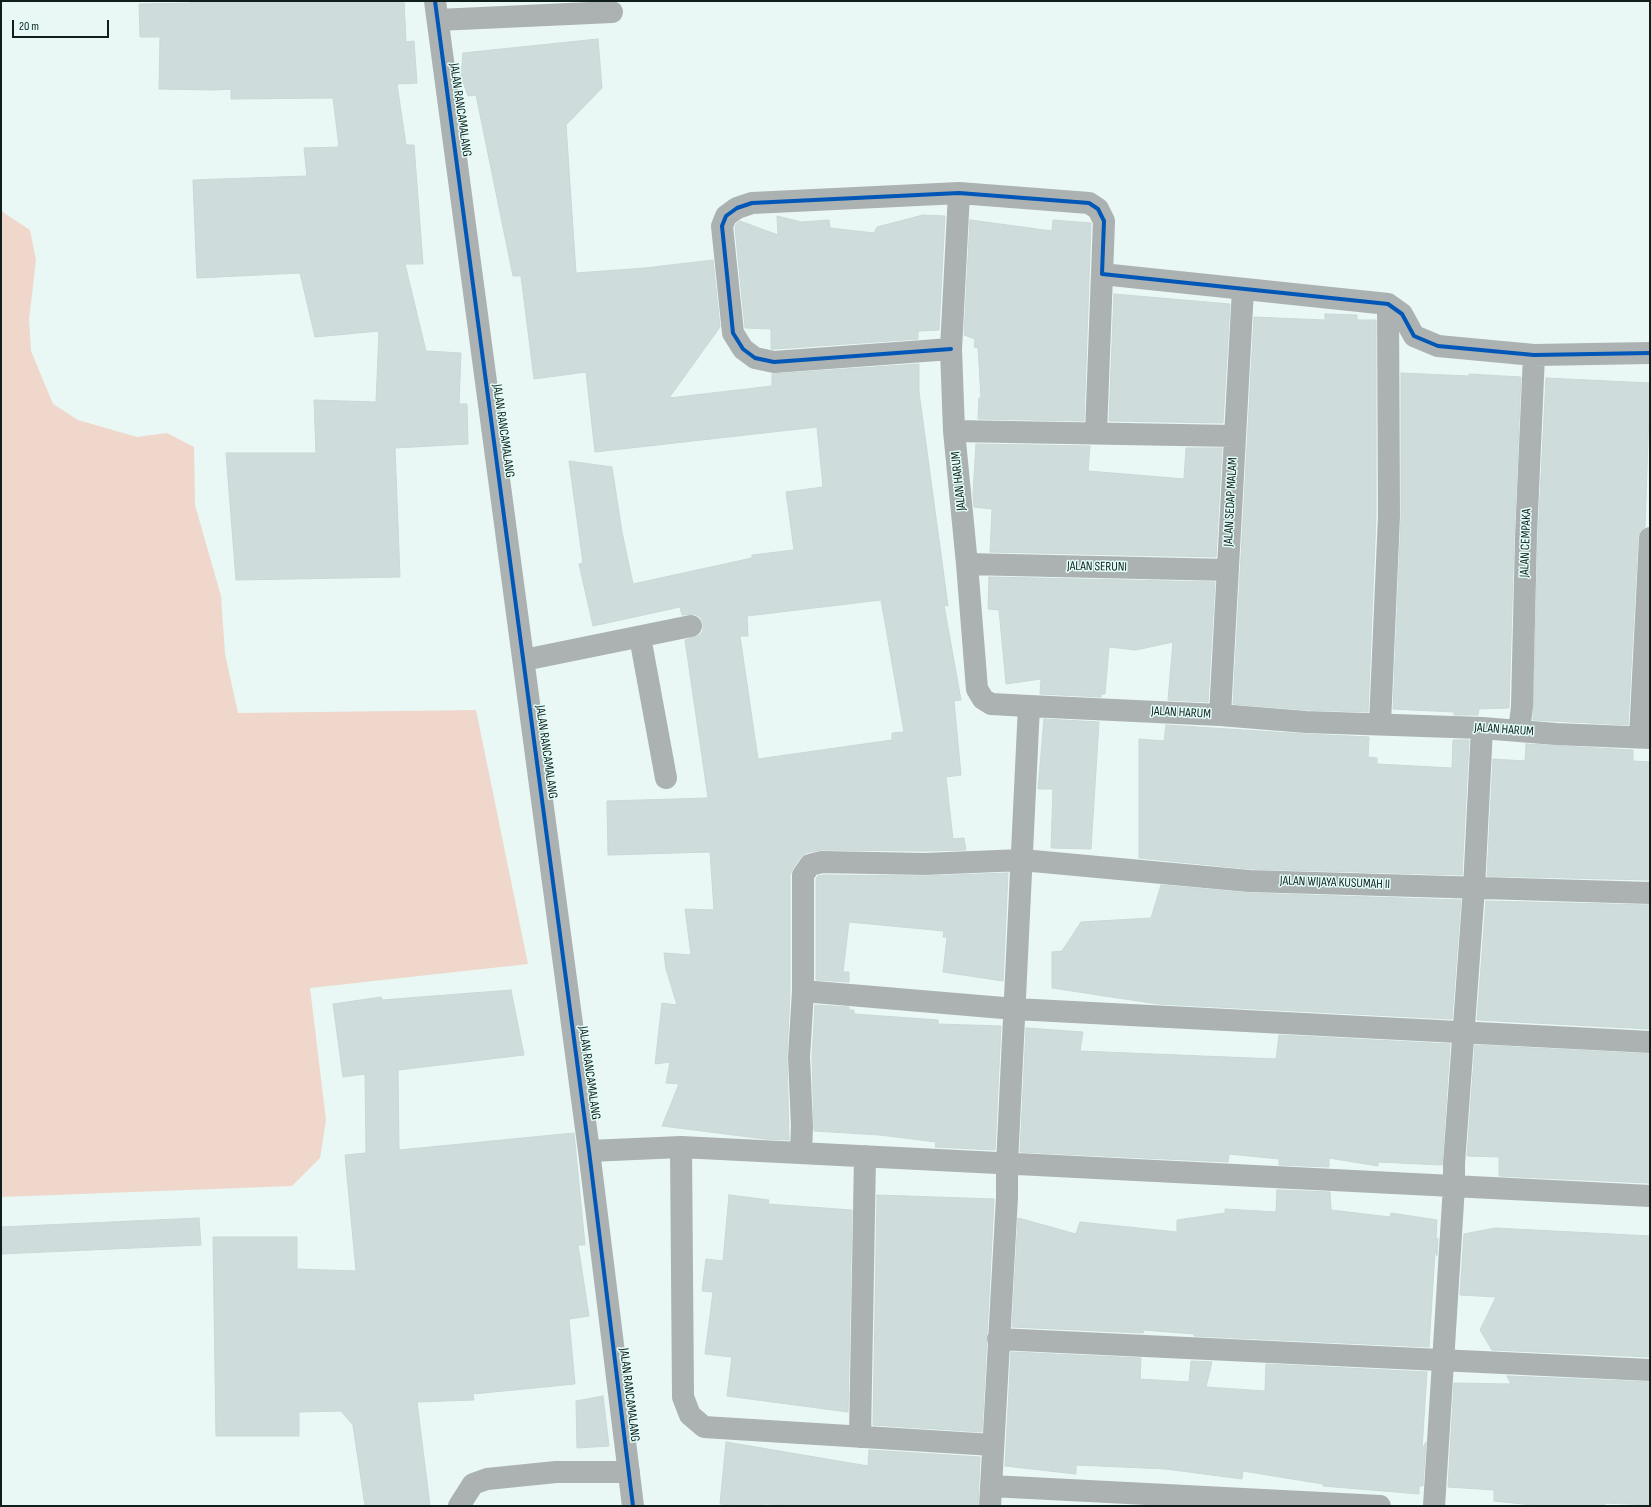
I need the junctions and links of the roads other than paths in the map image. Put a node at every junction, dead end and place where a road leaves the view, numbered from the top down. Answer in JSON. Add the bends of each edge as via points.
{"nodes":[{"id":1,"x":521,"y":8,"type":"edge"},
{"id":2,"x":436,"y":10,"type":"edge"},
{"id":3,"x":612,"y":12,"type":"dead end"},
{"id":4,"x":959,"y":193,"type":"junction"},
{"id":5,"x":1102,"y":274,"type":"junction"},
{"id":6,"x":1243,"y":289,"type":"junction"},
{"id":7,"x":1388,"y":304,"type":"junction"},
{"id":8,"x":951,"y":349,"type":"junction"},
{"id":9,"x":1650,"y":353,"type":"edge"},
{"id":10,"x":1534,"y":355,"type":"junction"},
{"id":11,"x":954,"y":431,"type":"junction"},
{"id":12,"x":1096,"y":433,"type":"junction"},
{"id":13,"x":1235,"y":436,"type":"junction"},
{"id":14,"x":1650,"y":538,"type":"edge"},
{"id":15,"x":967,"y":564,"type":"junction"},
{"id":16,"x":1228,"y":570,"type":"junction"},
{"id":17,"x":692,"y":626,"type":"dead end"},
{"id":18,"x":640,"y":637,"type":"junction"},
{"id":19,"x":532,"y":659,"type":"junction"},
{"id":20,"x":1029,"y":706,"type":"junction"},
{"id":21,"x":1220,"y":715,"type":"junction"},
{"id":22,"x":1380,"y":724,"type":"junction"},
{"id":23,"x":1482,"y":728,"type":"junction"},
{"id":24,"x":1519,"y":731,"type":"junction"},
{"id":25,"x":1645,"y":737,"type":"edge"},
{"id":26,"x":666,"y":778,"type":"dead end"},
{"id":27,"x":1022,"y":860,"type":"junction"},
{"id":28,"x":1474,"y":888,"type":"junction"},
{"id":29,"x":1650,"y":893,"type":"edge"},
{"id":30,"x":803,"y":991,"type":"junction"},
{"id":31,"x":1015,"y":1009,"type":"junction"},
{"id":32,"x":1463,"y":1032,"type":"junction"},
{"id":33,"x":1650,"y":1042,"type":"edge"},
{"id":34,"x":680,"y":1147,"type":"junction"},
{"id":35,"x":589,"y":1151,"type":"junction"},
{"id":36,"x":801,"y":1153,"type":"junction"},
{"id":37,"x":865,"y":1156,"type":"junction"},
{"id":38,"x":1007,"y":1164,"type":"junction"},
{"id":39,"x":1454,"y":1186,"type":"junction"},
{"id":40,"x":1650,"y":1196,"type":"edge"},
{"id":41,"x":998,"y":1339,"type":"junction"},
{"id":42,"x":1443,"y":1361,"type":"junction"},
{"id":43,"x":1650,"y":1370,"type":"edge"},
{"id":44,"x":860,"y":1437,"type":"junction"},
{"id":45,"x":993,"y":1445,"type":"junction"},
{"id":46,"x":629,"y":1472,"type":"junction"},
{"id":47,"x":991,"y":1496,"type":"edge"},
{"id":48,"x":1136,"y":1500,"type":"edge"},
{"id":49,"x":1278,"y":1503,"type":"edge"},
{"id":50,"x":459,"y":1506,"type":"edge"},
{"id":51,"x":633,"y":1506,"type":"edge"},
{"id":52,"x":1380,"y":1506,"type":"edge"},
{"id":53,"x":1434,"y":1506,"type":"edge"}],
"edges":[{"from":1,"to":2,"type":"street"},
{"from":1,"to":3,"type":"street"},
{"from":2,"to":19,"type":"street","name":"JALAN RANCAMALANG"},
{"from":4,"to":5,"type":"street","via":[[1089,203],[1098,209],[1104,221]]},
{"from":4,"to":8,"type":"street","name":"JALAN HARUM"},
{"from":4,"to":8,"type":"street","via":[[752,204],[737,208],[726,216],[722,226],[733,333],[743,349],[755,358],[774,362]]},
{"from":5,"to":6,"type":"street"},
{"from":5,"to":12,"type":"street"},
{"from":6,"to":7,"type":"street"},
{"from":6,"to":13,"type":"street","name":"JALAN SEDAP MALAM"},
{"from":7,"to":10,"type":"street","via":[[1402,314],[1414,336],[1438,346]]},
{"from":7,"to":22,"type":"street","via":[[1389,516]]},
{"from":8,"to":11,"type":"street","name":"JALAN HARUM"},
{"from":9,"to":10,"type":"street"},
{"from":10,"to":24,"type":"street","name":"JALAN CEMPAKA","via":[[1522,707]]},
{"from":11,"to":12,"type":"street"},
{"from":11,"to":15,"type":"street","name":"JALAN HARUM"},
{"from":12,"to":13,"type":"street"},
{"from":13,"to":16,"type":"street","name":"JALAN SEDAP MALAM"},
{"from":14,"to":25,"type":"street"},
{"from":15,"to":16,"type":"street","name":"JALAN SERUNI"},
{"from":15,"to":20,"type":"street","name":"JALAN HARUM","via":[[977,688],[983,699],[991,704]]},
{"from":16,"to":21,"type":"street","name":"JALAN SEDAP MALAM"},
{"from":17,"to":18,"type":"street"},
{"from":18,"to":19,"type":"street"},
{"from":18,"to":26,"type":"street"},
{"from":19,"to":35,"type":"street","name":"JALAN RANCAMALANG"},
{"from":20,"to":21,"type":"street","name":"JALAN HARUM"},
{"from":20,"to":27,"type":"street"},
{"from":21,"to":22,"type":"street","name":"JALAN HARUM","via":[[1306,722]]},
{"from":22,"to":23,"type":"street","name":"JALAN HARUM"},
{"from":23,"to":24,"type":"street","name":"JALAN HARUM"},
{"from":23,"to":28,"type":"street"},
{"from":24,"to":25,"type":"street","name":"JALAN HARUM"},
{"from":27,"to":28,"type":"street","name":"JALAN WIJAYA KUSUMAH II","via":[[1250,880]]},
{"from":27,"to":30,"type":"street","name":"JALAN WIJAYA KUSUMAH II","via":[[925,864],[822,862],[810,865],[804,875]]},
{"from":27,"to":31,"type":"street"},
{"from":28,"to":29,"type":"street","name":"JALAN WIJAYA KUSUMAH II"},
{"from":28,"to":32,"type":"street"},
{"from":30,"to":31,"type":"street"},
{"from":30,"to":36,"type":"street","via":[[799,1057]]},
{"from":31,"to":32,"type":"street"},
{"from":31,"to":38,"type":"street"},
{"from":32,"to":33,"type":"street"},
{"from":32,"to":39,"type":"street"},
{"from":34,"to":35,"type":"street"},
{"from":34,"to":36,"type":"street"},
{"from":34,"to":44,"type":"street","via":[[683,1397],[690,1416],[704,1427]]},
{"from":35,"to":46,"type":"street","name":"JALAN RANCAMALANG"},
{"from":36,"to":37,"type":"street"},
{"from":37,"to":38,"type":"street"},
{"from":37,"to":44,"type":"street"},
{"from":38,"to":39,"type":"street"},
{"from":38,"to":41,"type":"street"},
{"from":39,"to":40,"type":"street"},
{"from":39,"to":42,"type":"street"},
{"from":41,"to":42,"type":"street"},
{"from":41,"to":45,"type":"street"},
{"from":42,"to":43,"type":"street"},
{"from":42,"to":53,"type":"street"},
{"from":44,"to":45,"type":"street"},
{"from":45,"to":47,"type":"street"},
{"from":46,"to":50,"type":"street","via":[[556,1472],[487,1479],[473,1484]]},
{"from":46,"to":51,"type":"street","name":"JALAN RANCAMALANG"},
{"from":47,"to":48,"type":"street"},
{"from":48,"to":49,"type":"street"},
{"from":49,"to":52,"type":"street"}]}
